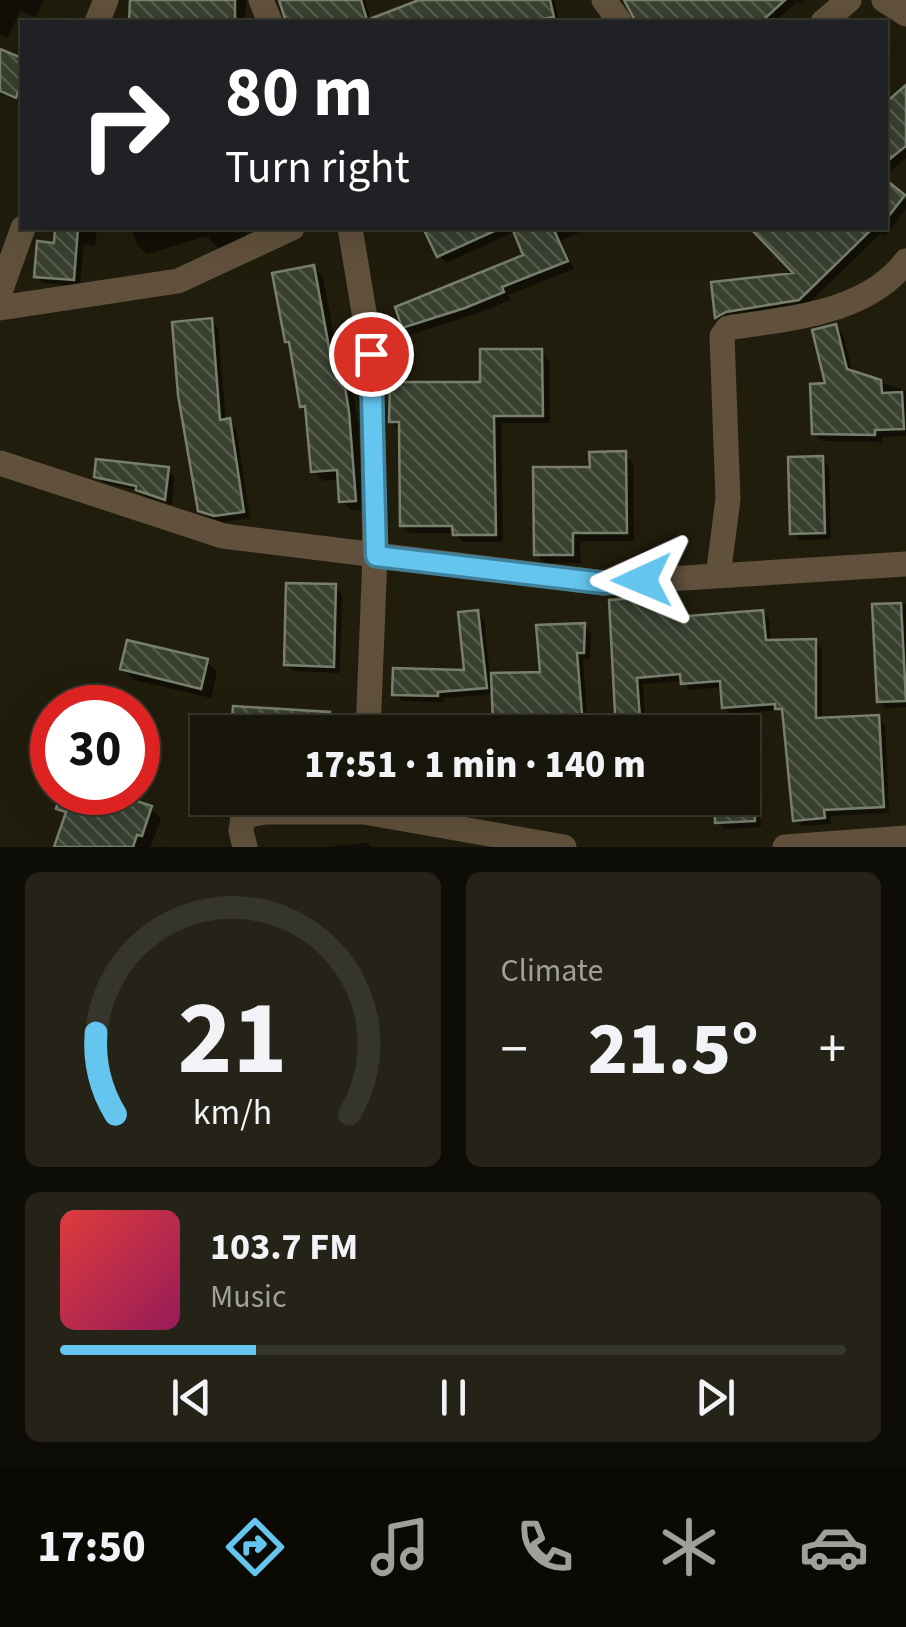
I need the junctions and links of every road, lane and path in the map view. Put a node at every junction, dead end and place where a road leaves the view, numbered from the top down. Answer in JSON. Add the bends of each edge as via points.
{"nodes":[{"id":1,"x":848,"y":0,"type":"edge"},
{"id":2,"x":884,"y":0,"type":"edge"},
{"id":3,"x":906,"y":14,"type":"edge"},
{"id":4,"x":825,"y":20,"type":"edge"},
{"id":5,"x":22,"y":230,"type":"edge"},
{"id":6,"x":288,"y":230,"type":"edge"},
{"id":7,"x":350,"y":230,"type":"edge"},
{"id":8,"x":906,"y":261,"type":"edge"},
{"id":9,"x":0,"y":292,"type":"edge"},
{"id":10,"x":0,"y":308,"type":"edge"},
{"id":11,"x":0,"y":463,"type":"edge"},
{"id":12,"x":376,"y":556,"type":"junction"},
{"id":13,"x":906,"y":564,"type":"edge"},
{"id":14,"x":718,"y":576,"type":"junction"},
{"id":15,"x":369,"y":715,"type":"edge"},
{"id":16,"x":249,"y":815,"type":"edge"},
{"id":17,"x":409,"y":815,"type":"edge"},
{"id":18,"x":906,"y":838,"type":"edge"},
{"id":19,"x":548,"y":846,"type":"edge"},
{"id":20,"x":244,"y":847,"type":"edge"},
{"id":21,"x":785,"y":847,"type":"edge"}],
"edges":[{"from":1,"to":4,"type":"street"},
{"from":2,"to":3,"type":"street"},
{"from":5,"to":9,"type":"street"},
{"from":6,"to":10,"type":"street","via":[[178,280]]},
{"from":7,"to":12,"type":"street","via":[[371,354]]},
{"from":8,"to":14,"type":"street","via":[[895,275],[828,312],[728,328],[722,336],[728,500]]},
{"from":11,"to":12,"type":"street","via":[[223,536]]},
{"from":12,"to":14,"type":"street","via":[[604,583]]},
{"from":12,"to":15,"type":"street"},
{"from":13,"to":14,"type":"street"},
{"from":16,"to":20,"type":"street","via":[[243,816]]},
{"from":17,"to":19,"type":"street"},
{"from":18,"to":21,"type":"street"}]}
